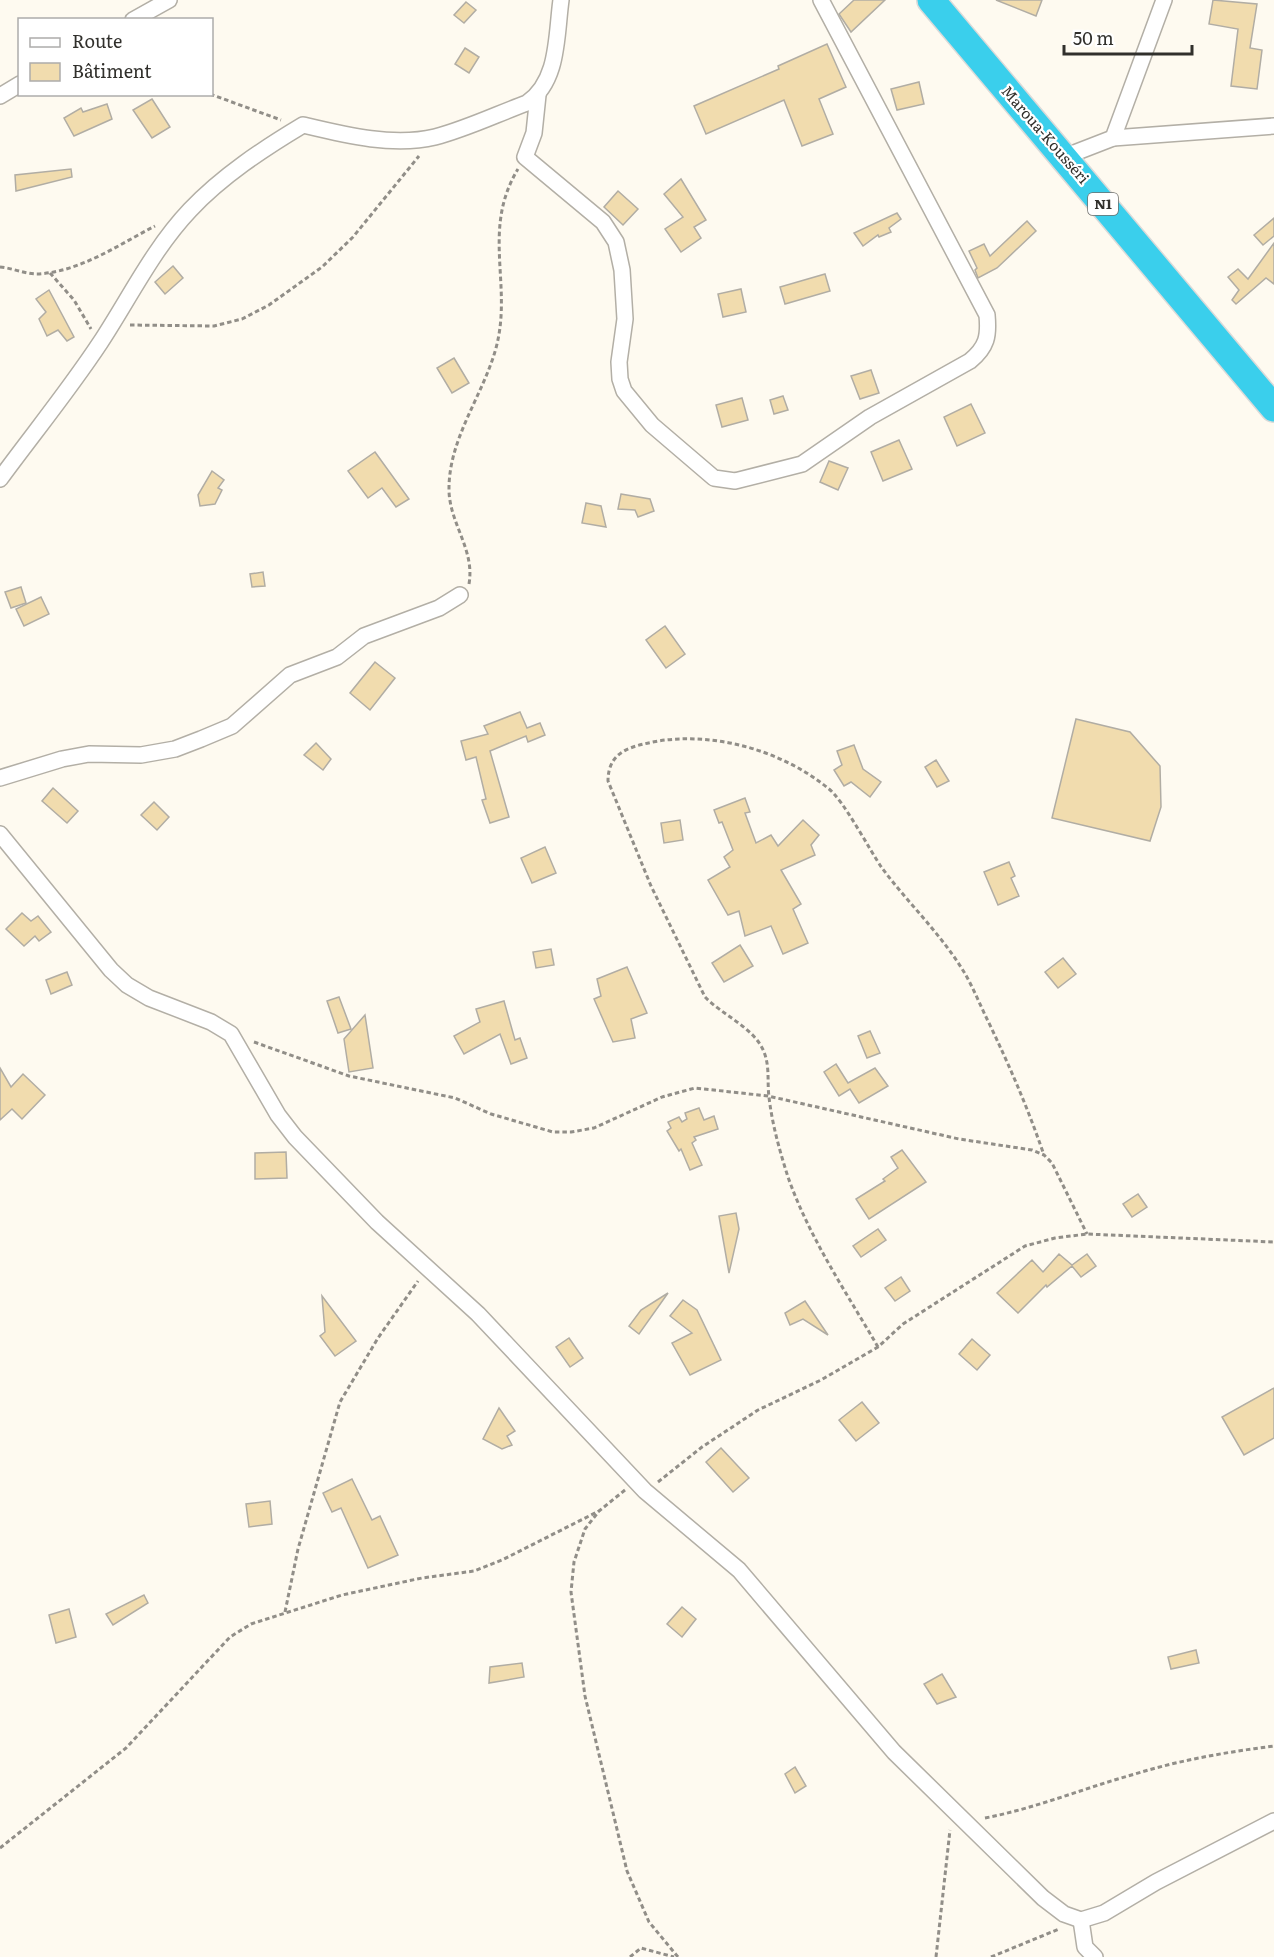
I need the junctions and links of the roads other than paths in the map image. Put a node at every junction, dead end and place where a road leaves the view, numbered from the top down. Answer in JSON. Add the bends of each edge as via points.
{"nodes":[{"id":1,"x":169,"y":0,"type":"edge"},
{"id":2,"x":561,"y":0,"type":"edge"},
{"id":3,"x":821,"y":0,"type":"edge"},
{"id":4,"x":932,"y":0,"type":"edge"},
{"id":5,"x":1164,"y":0,"type":"edge"},
{"id":6,"x":138,"y":18,"type":"edge"},
{"id":7,"x":18,"y":85,"type":"edge"},
{"id":8,"x":538,"y":95,"type":"junction"},
{"id":9,"x":0,"y":96,"type":"edge"},
{"id":10,"x":1274,"y":126,"type":"edge"},
{"id":11,"x":1113,"y":138,"type":"junction"},
{"id":12,"x":1064,"y":157,"type":"junction"},
{"id":13,"x":1274,"y":408,"type":"edge"},
{"id":14,"x":0,"y":480,"type":"edge"},
{"id":15,"x":460,"y":595,"type":"road end"},
{"id":16,"x":0,"y":778,"type":"edge"},
{"id":17,"x":0,"y":834,"type":"edge"},
{"id":18,"x":1274,"y":1821,"type":"edge"},
{"id":19,"x":1081,"y":1920,"type":"junction"},
{"id":20,"x":1095,"y":1957,"type":"edge"}],
"edges":[{"from":1,"to":6,"type":"street"},
{"from":2,"to":8,"type":"street","via":[[551,72]]},
{"from":3,"to":8,"type":"street","via":[[987,315],[989,332],[984,350],[970,362],[870,417],[802,464],[746,479],[714,478],[652,425],[624,391],[619,362],[625,319],[616,242],[603,222],[525,157],[534,133]]},
{"from":4,"to":12,"type":"highway","name":"Maroua-Kousséri","number":"N1"},
{"from":5,"to":11,"type":"street"},
{"from":7,"to":9,"type":"street"},
{"from":8,"to":14,"type":"street","via":[[527,103],[436,136],[409,140],[377,138],[303,125],[269,146],[189,211],[157,253],[99,345]]},
{"from":10,"to":11,"type":"street"},
{"from":11,"to":12,"type":"street"},
{"from":12,"to":13,"type":"highway","name":"Maroua-Kousséri","number":"N1"},
{"from":15,"to":16,"type":"street","via":[[439,608],[364,636],[337,657],[290,675],[232,726],[201,739],[141,755],[89,754],[62,759]]},
{"from":17,"to":19,"type":"street","via":[[127,985],[231,1034],[295,1137],[377,1222],[478,1314],[640,1486],[739,1570],[887,1744],[1043,1898],[1064,1914]]},
{"from":18,"to":19,"type":"street","via":[[1104,1913]]},
{"from":19,"to":20,"type":"street","via":[[1085,1947]]}]}
